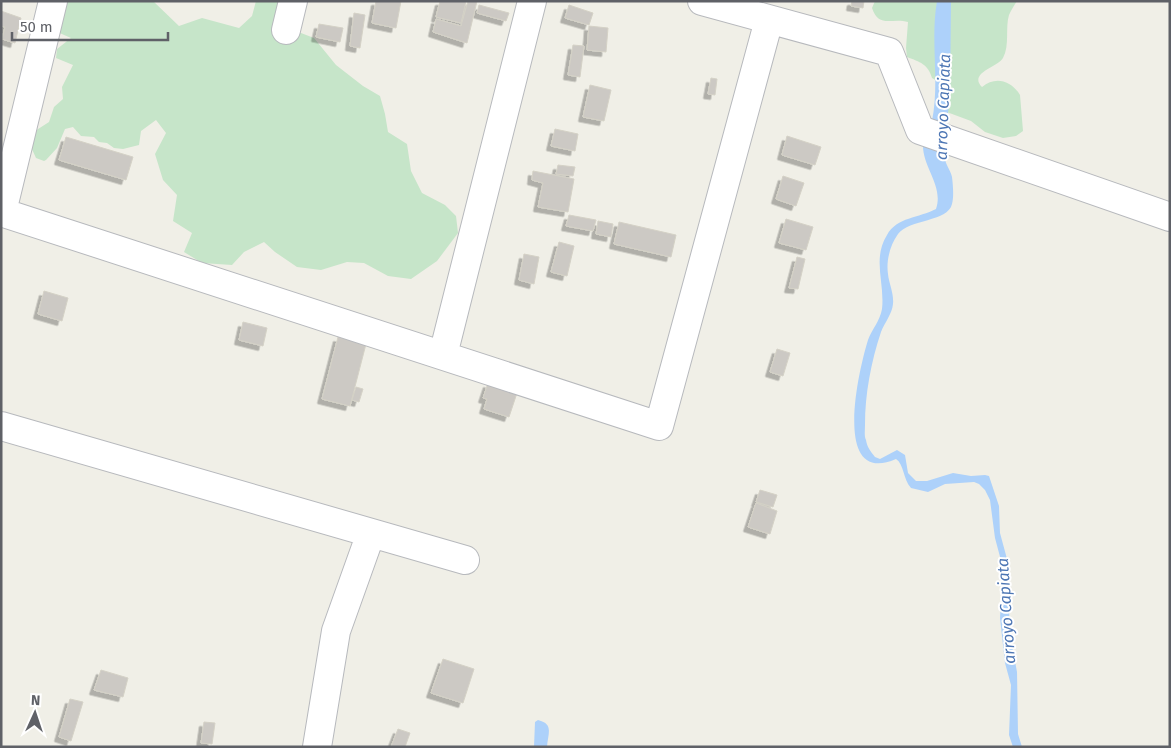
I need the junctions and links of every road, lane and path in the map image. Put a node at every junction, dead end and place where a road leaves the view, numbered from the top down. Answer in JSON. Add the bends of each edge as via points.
{"nodes":[{"id":1,"x":53,"y":1,"type":"edge"},
{"id":2,"x":293,"y":1,"type":"edge"},
{"id":3,"x":532,"y":1,"type":"edge"},
{"id":4,"x":702,"y":1,"type":"edge"},
{"id":5,"x":769,"y":20,"type":"junction"},
{"id":6,"x":286,"y":30,"type":"dead end"},
{"id":7,"x":2,"y":212,"type":"edge"},
{"id":8,"x":1170,"y":217,"type":"edge"},
{"id":9,"x":442,"y":355,"type":"junction"},
{"id":10,"x":1,"y":426,"type":"edge"},
{"id":11,"x":371,"y":533,"type":"junction"},
{"id":12,"x":465,"y":560,"type":"dead end"},
{"id":13,"x":317,"y":747,"type":"edge"}],
"edges":[{"from":1,"to":7,"type":"street"},
{"from":2,"to":6,"type":"street"},
{"from":3,"to":9,"type":"street"},
{"from":4,"to":5,"type":"street"},
{"from":5,"to":8,"type":"street","via":[[889,52],[932,134]]},
{"from":5,"to":9,"type":"street","via":[[659,426]]},
{"from":7,"to":9,"type":"street"},
{"from":10,"to":11,"type":"street"},
{"from":11,"to":12,"type":"street"},
{"from":11,"to":13,"type":"street","via":[[336,632]]}]}
